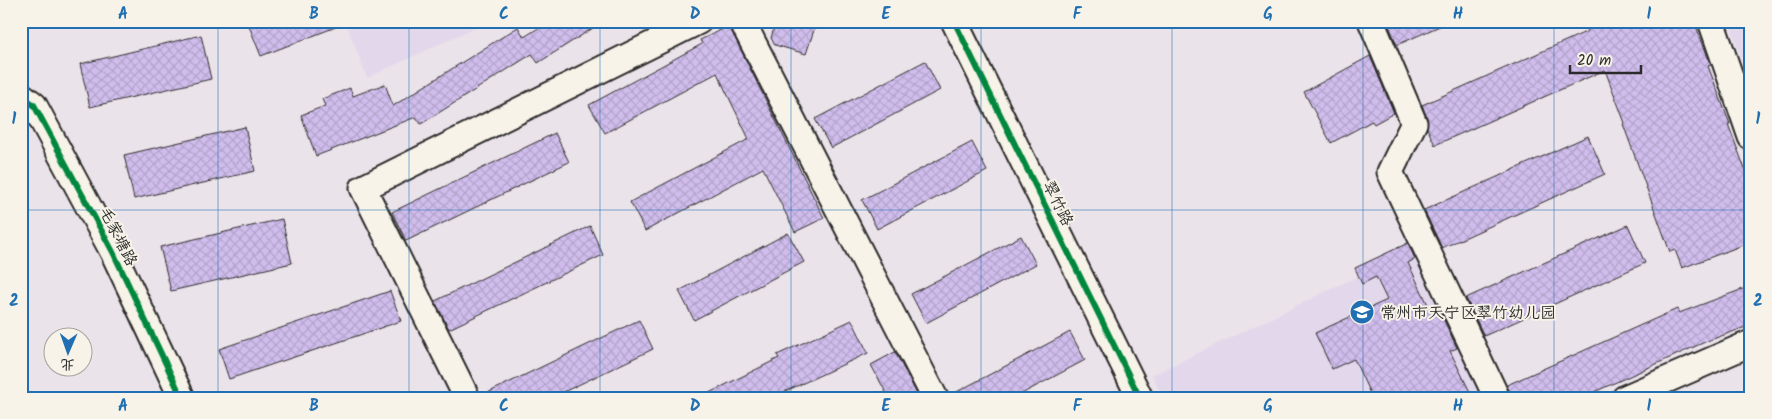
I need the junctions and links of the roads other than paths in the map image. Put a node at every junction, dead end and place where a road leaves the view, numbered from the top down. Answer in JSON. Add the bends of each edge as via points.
{"nodes":[{"id":1,"x":699,"y":21,"type":"edge"},
{"id":2,"x":742,"y":21,"type":"edge"},
{"id":3,"x":954,"y":21,"type":"edge"},
{"id":4,"x":1371,"y":21,"type":"edge"},
{"id":5,"x":1711,"y":21,"type":"edge"},
{"id":6,"x":21,"y":95,"type":"edge"},
{"id":7,"x":1751,"y":137,"type":"edge"},
{"id":8,"x":1751,"y":344,"type":"edge"},
{"id":9,"x":182,"y":398,"type":"edge"},
{"id":10,"x":467,"y":398,"type":"edge"},
{"id":11,"x":935,"y":398,"type":"edge"},
{"id":12,"x":1140,"y":398,"type":"edge"},
{"id":13,"x":1497,"y":398,"type":"edge"},
{"id":14,"x":1625,"y":398,"type":"edge"}],
"edges":[{"from":1,"to":10,"type":"street","via":[[363,188]]},
{"from":2,"to":11,"type":"street"},
{"from":3,"to":12,"type":"street","name":"翠竹路"},
{"from":4,"to":13,"type":"street","via":[[1414,123],[1390,172]]},
{"from":5,"to":7,"type":"street"},
{"from":6,"to":9,"type":"street","name":"毛家塘路","via":[[34,105],[113,252]]},
{"from":8,"to":14,"type":"street"}]}
